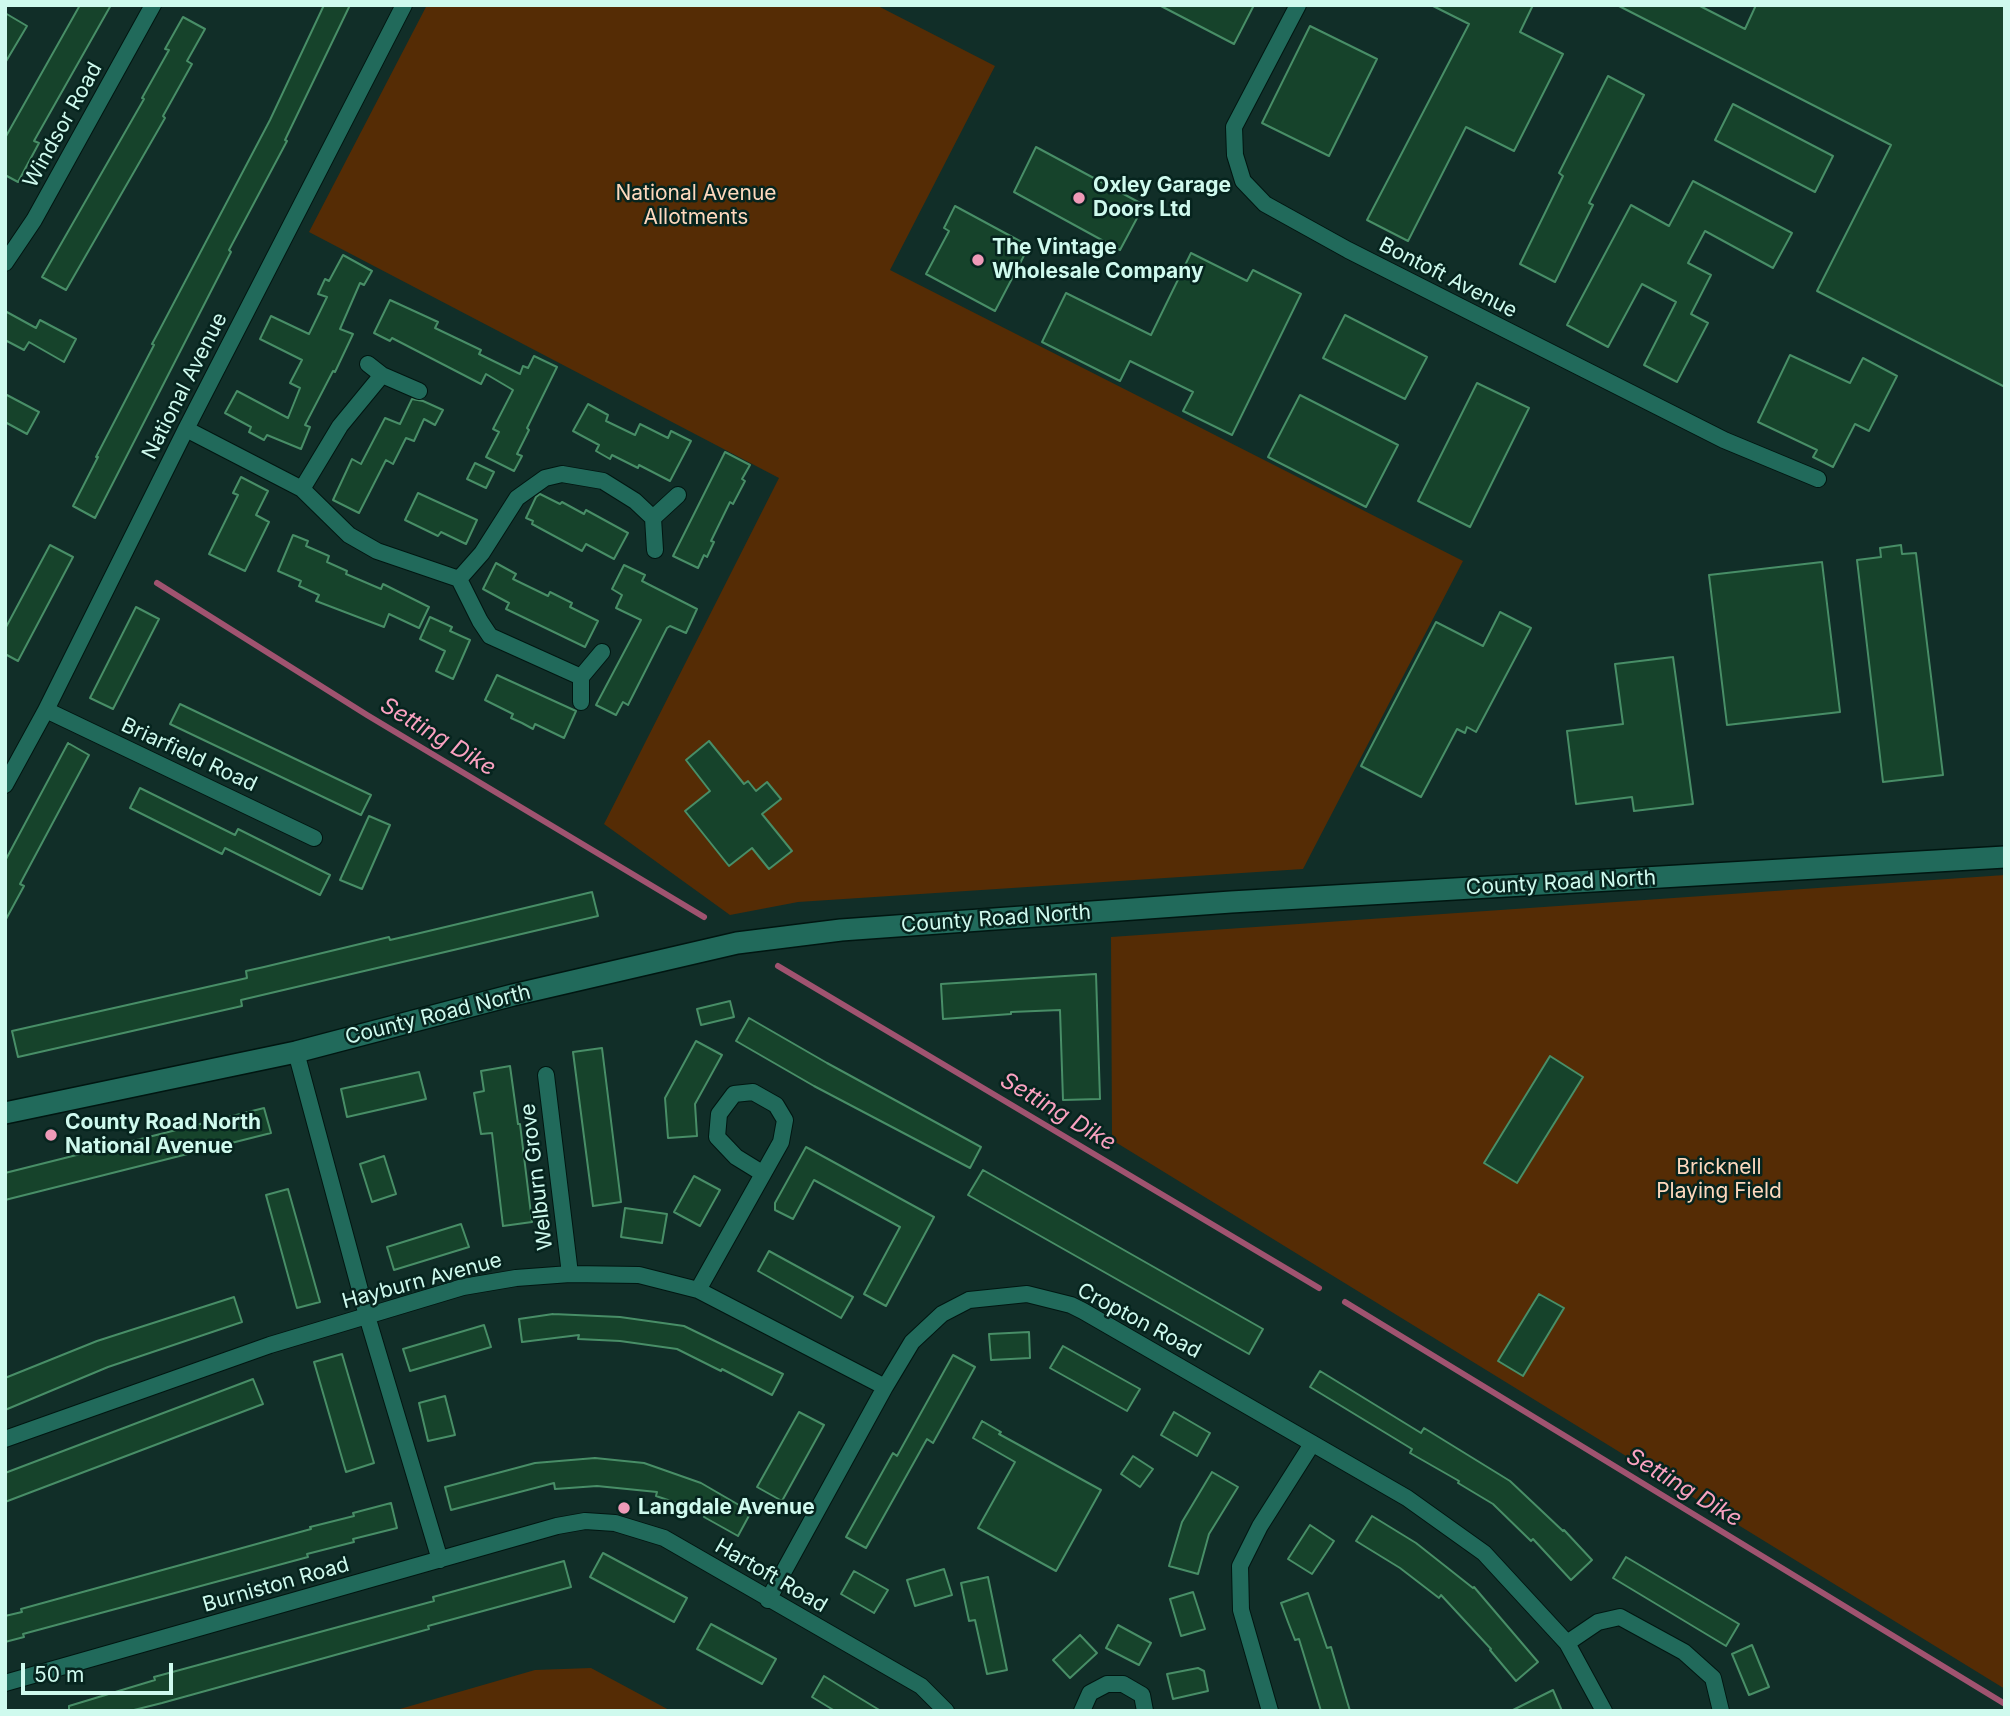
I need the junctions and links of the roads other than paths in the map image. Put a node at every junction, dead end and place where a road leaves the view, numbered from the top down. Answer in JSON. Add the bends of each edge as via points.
{"nodes":[{"id":1,"x":153,"y":5,"type":"edge"},
{"id":2,"x":404,"y":5,"type":"edge"},
{"id":3,"x":1298,"y":5,"type":"edge"},
{"id":4,"x":5,"y":263,"type":"edge"},
{"id":5,"x":368,"y":364,"type":"dead end"},
{"id":6,"x":382,"y":375,"type":"junction"},
{"id":7,"x":419,"y":391,"type":"dead end"},
{"id":8,"x":186,"y":429,"type":"junction"},
{"id":9,"x":1818,"y":480,"type":"dead end"},
{"id":10,"x":302,"y":489,"type":"junction"},
{"id":11,"x":678,"y":495,"type":"dead end"},
{"id":12,"x":653,"y":519,"type":"junction"},
{"id":13,"x":655,"y":550,"type":"dead end"},
{"id":14,"x":459,"y":579,"type":"junction"},
{"id":15,"x":602,"y":652,"type":"dead end"},
{"id":16,"x":581,"y":677,"type":"junction"},
{"id":17,"x":581,"y":702,"type":"dead end"},
{"id":18,"x":46,"y":710,"type":"junction"},
{"id":19,"x":5,"y":785,"type":"edge"},
{"id":20,"x":314,"y":838,"type":"dead end"},
{"id":21,"x":2005,"y":857,"type":"edge"},
{"id":22,"x":296,"y":1052,"type":"junction"},
{"id":23,"x":546,"y":1075,"type":"dead end"},
{"id":24,"x":5,"y":1113,"type":"edge"},
{"id":25,"x":762,"y":1173,"type":"junction"},
{"id":26,"x":570,"y":1274,"type":"junction"},
{"id":27,"x":698,"y":1290,"type":"junction"},
{"id":28,"x":367,"y":1315,"type":"junction"},
{"id":29,"x":885,"y":1387,"type":"junction"},
{"id":30,"x":5,"y":1439,"type":"edge"},
{"id":31,"x":1312,"y":1444,"type":"junction"},
{"id":32,"x":557,"y":1526,"type":"joint"},
{"id":33,"x":440,"y":1560,"type":"junction"},
{"id":34,"x":768,"y":1600,"type":"junction"},
{"id":35,"x":1567,"y":1643,"type":"junction"},
{"id":36,"x":5,"y":1683,"type":"edge"},
{"id":37,"x":947,"y":1711,"type":"edge"},
{"id":38,"x":1083,"y":1711,"type":"edge"},
{"id":39,"x":1145,"y":1711,"type":"edge"},
{"id":40,"x":1270,"y":1711,"type":"edge"},
{"id":41,"x":1604,"y":1711,"type":"edge"},
{"id":42,"x":1721,"y":1711,"type":"edge"}],
"edges":[{"from":1,"to":4,"type":"street","name":"Windsor Road","via":[[34,220]]},
{"from":2,"to":8,"type":"street","name":"National Avenue"},
{"from":3,"to":9,"type":"street","name":"Bontoft Avenue","via":[[1234,127],[1235,155],[1243,181],[1265,204],[1724,440]]},
{"from":5,"to":6,"type":"street"},
{"from":6,"to":7,"type":"street"},
{"from":6,"to":10,"type":"street","via":[[340,426]]},
{"from":8,"to":10,"type":"street"},
{"from":8,"to":18,"type":"street","name":"National Avenue"},
{"from":10,"to":14,"type":"street","via":[[349,535],[368,546]]},
{"from":11,"to":12,"type":"street"},
{"from":12,"to":13,"type":"street"},
{"from":12,"to":14,"type":"street","via":[[603,481],[562,474],[545,478],[517,498],[482,553]]},
{"from":14,"to":16,"type":"street","via":[[491,636]]},
{"from":15,"to":16,"type":"street"},
{"from":16,"to":17,"type":"street"},
{"from":18,"to":19,"type":"street","name":"National Avenue"},
{"from":18,"to":20,"type":"street","name":"Briarfield Road"},
{"from":21,"to":22,"type":"street","name":"County Road North","via":[[1231,902],[841,930],[723,946]]},
{"from":22,"to":24,"type":"street","name":"County Road North"},
{"from":22,"to":28,"type":"street"},
{"from":23,"to":26,"type":"street","name":"Welburn Grove"},
{"from":25,"to":25,"type":"street","via":[[781,1142],[785,1120],[776,1105],[753,1092],[734,1094],[719,1114],[717,1137],[736,1157]]},
{"from":25,"to":27,"type":"street"},
{"from":26,"to":27,"type":"street","name":"Hayburn Avenue","via":[[639,1275]]},
{"from":26,"to":28,"type":"street","name":"Hayburn Avenue","via":[[463,1287]]},
{"from":27,"to":29,"type":"street","name":"Hayburn Avenue"},
{"from":28,"to":30,"type":"street","name":"Hayburn Avenue"},
{"from":28,"to":33,"type":"street"},
{"from":29,"to":31,"type":"street","name":"Cropton Road","via":[[912,1342],[942,1314],[969,1300],[1027,1294],[1071,1305]]},
{"from":29,"to":34,"type":"street","name":"Cropton Road"},
{"from":31,"to":35,"type":"street","name":"Cropton Road","via":[[1407,1498],[1484,1553]]},
{"from":31,"to":40,"type":"street","via":[[1240,1566],[1241,1610]]},
{"from":32,"to":33,"type":"street","name":"Burniston Road"},
{"from":32,"to":34,"type":"street","name":"Hartoft Road","via":[[615,1522],[664,1538]]},
{"from":33,"to":36,"type":"street","name":"Burniston Road"},
{"from":34,"to":37,"type":"street","name":"Hartoft Road","via":[[921,1686]]},
{"from":35,"to":41,"type":"street","name":"Cropton Road"},
{"from":35,"to":42,"type":"street","via":[[1598,1622],[1620,1617],[1684,1652],[1713,1678]]},
{"from":38,"to":39,"type":"street","via":[[1090,1693],[1107,1684],[1123,1684],[1142,1695]]}]}
